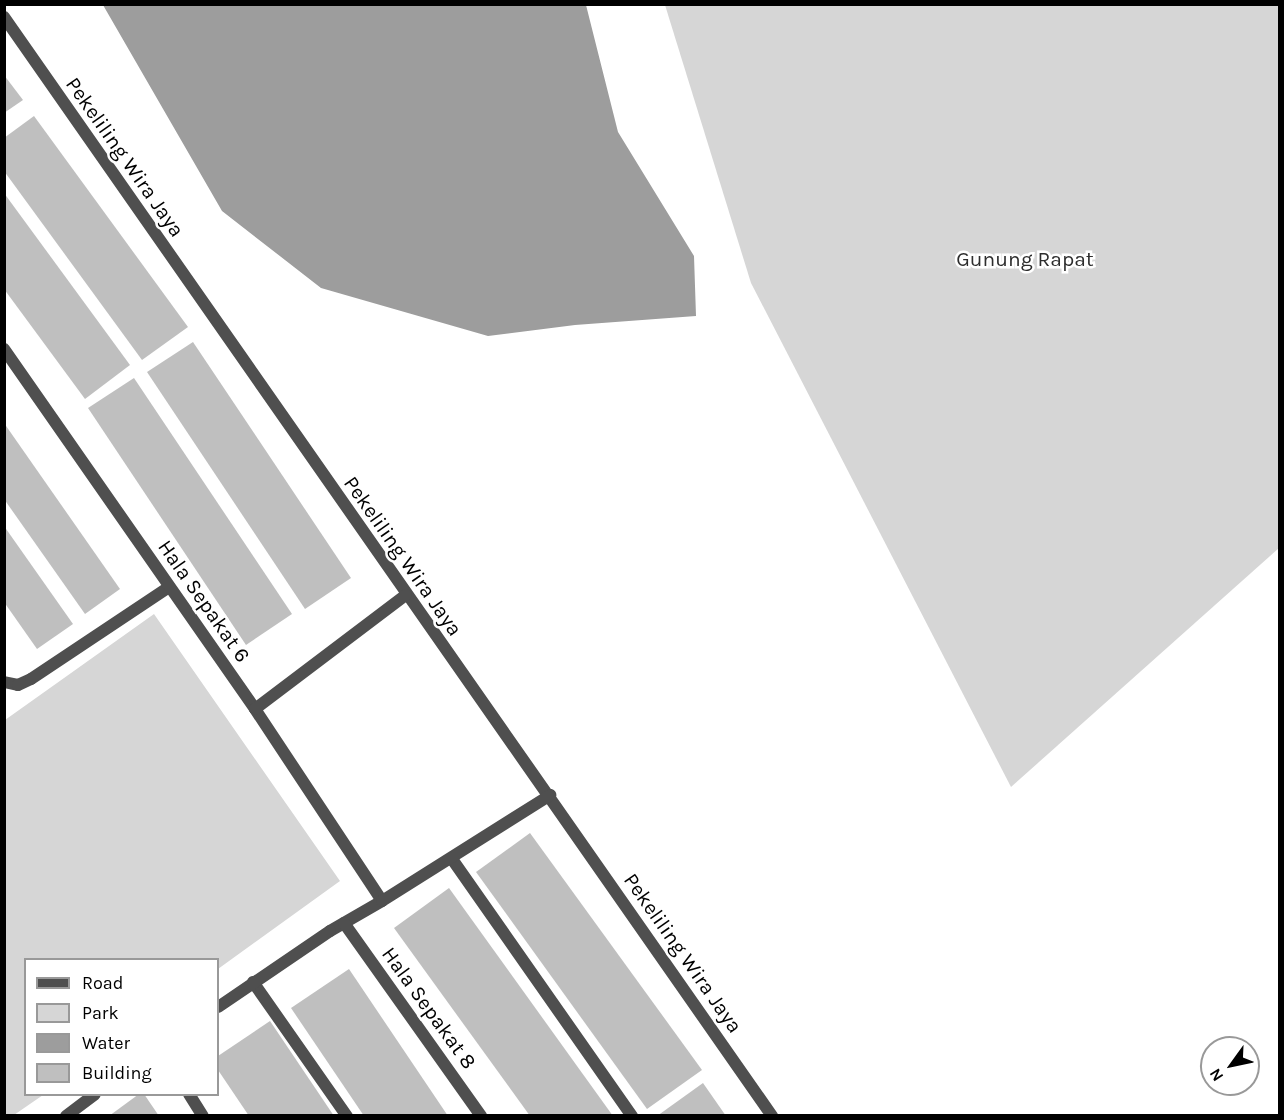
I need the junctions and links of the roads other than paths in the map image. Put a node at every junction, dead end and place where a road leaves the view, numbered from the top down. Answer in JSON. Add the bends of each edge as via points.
{"nodes":[{"id":1,"x":4,"y":17,"type":"edge"},
{"id":2,"x":4,"y":349,"type":"edge"},
{"id":3,"x":169,"y":587,"type":"junction"},
{"id":4,"x":406,"y":595,"type":"junction"},
{"id":5,"x":4,"y":682,"type":"edge"},
{"id":6,"x":255,"y":709,"type":"junction"},
{"id":7,"x":550,"y":795,"type":"junction"},
{"id":8,"x":452,"y":859,"type":"junction"},
{"id":9,"x":382,"y":901,"type":"junction"},
{"id":10,"x":344,"y":923,"type":"junction"},
{"id":11,"x":253,"y":982,"type":"junction"},
{"id":12,"x":219,"y":1005,"type":"edge"},
{"id":13,"x":93,"y":1096,"type":"edge"},
{"id":14,"x":190,"y":1096,"type":"edge"},
{"id":15,"x":66,"y":1115,"type":"edge"},
{"id":16,"x":203,"y":1116,"type":"edge"},
{"id":17,"x":347,"y":1116,"type":"edge"},
{"id":18,"x":482,"y":1116,"type":"edge"},
{"id":19,"x":632,"y":1116,"type":"edge"},
{"id":20,"x":772,"y":1116,"type":"edge"}],
"edges":[{"from":1,"to":4,"type":"street","name":"Pekeliling Wira Jaya"},
{"from":2,"to":3,"type":"street","name":"Hala Sepakat 6"},
{"from":3,"to":5,"type":"street","via":[[31,679],[18,685]]},
{"from":3,"to":6,"type":"street","name":"Hala Sepakat 6"},
{"from":4,"to":6,"type":"street"},
{"from":4,"to":7,"type":"street","name":"Pekeliling Wira Jaya"},
{"from":6,"to":9,"type":"street","name":"Hala Sepakat 6"},
{"from":7,"to":8,"type":"street"},
{"from":7,"to":20,"type":"street","name":"Pekeliling Wira Jaya"},
{"from":8,"to":9,"type":"street"},
{"from":8,"to":19,"type":"street"},
{"from":9,"to":10,"type":"street"},
{"from":10,"to":11,"type":"street"},
{"from":10,"to":18,"type":"street","name":"Hala Sepakat 8"},
{"from":11,"to":12,"type":"street"},
{"from":11,"to":17,"type":"street"},
{"from":13,"to":15,"type":"street"},
{"from":14,"to":16,"type":"street"}]}
